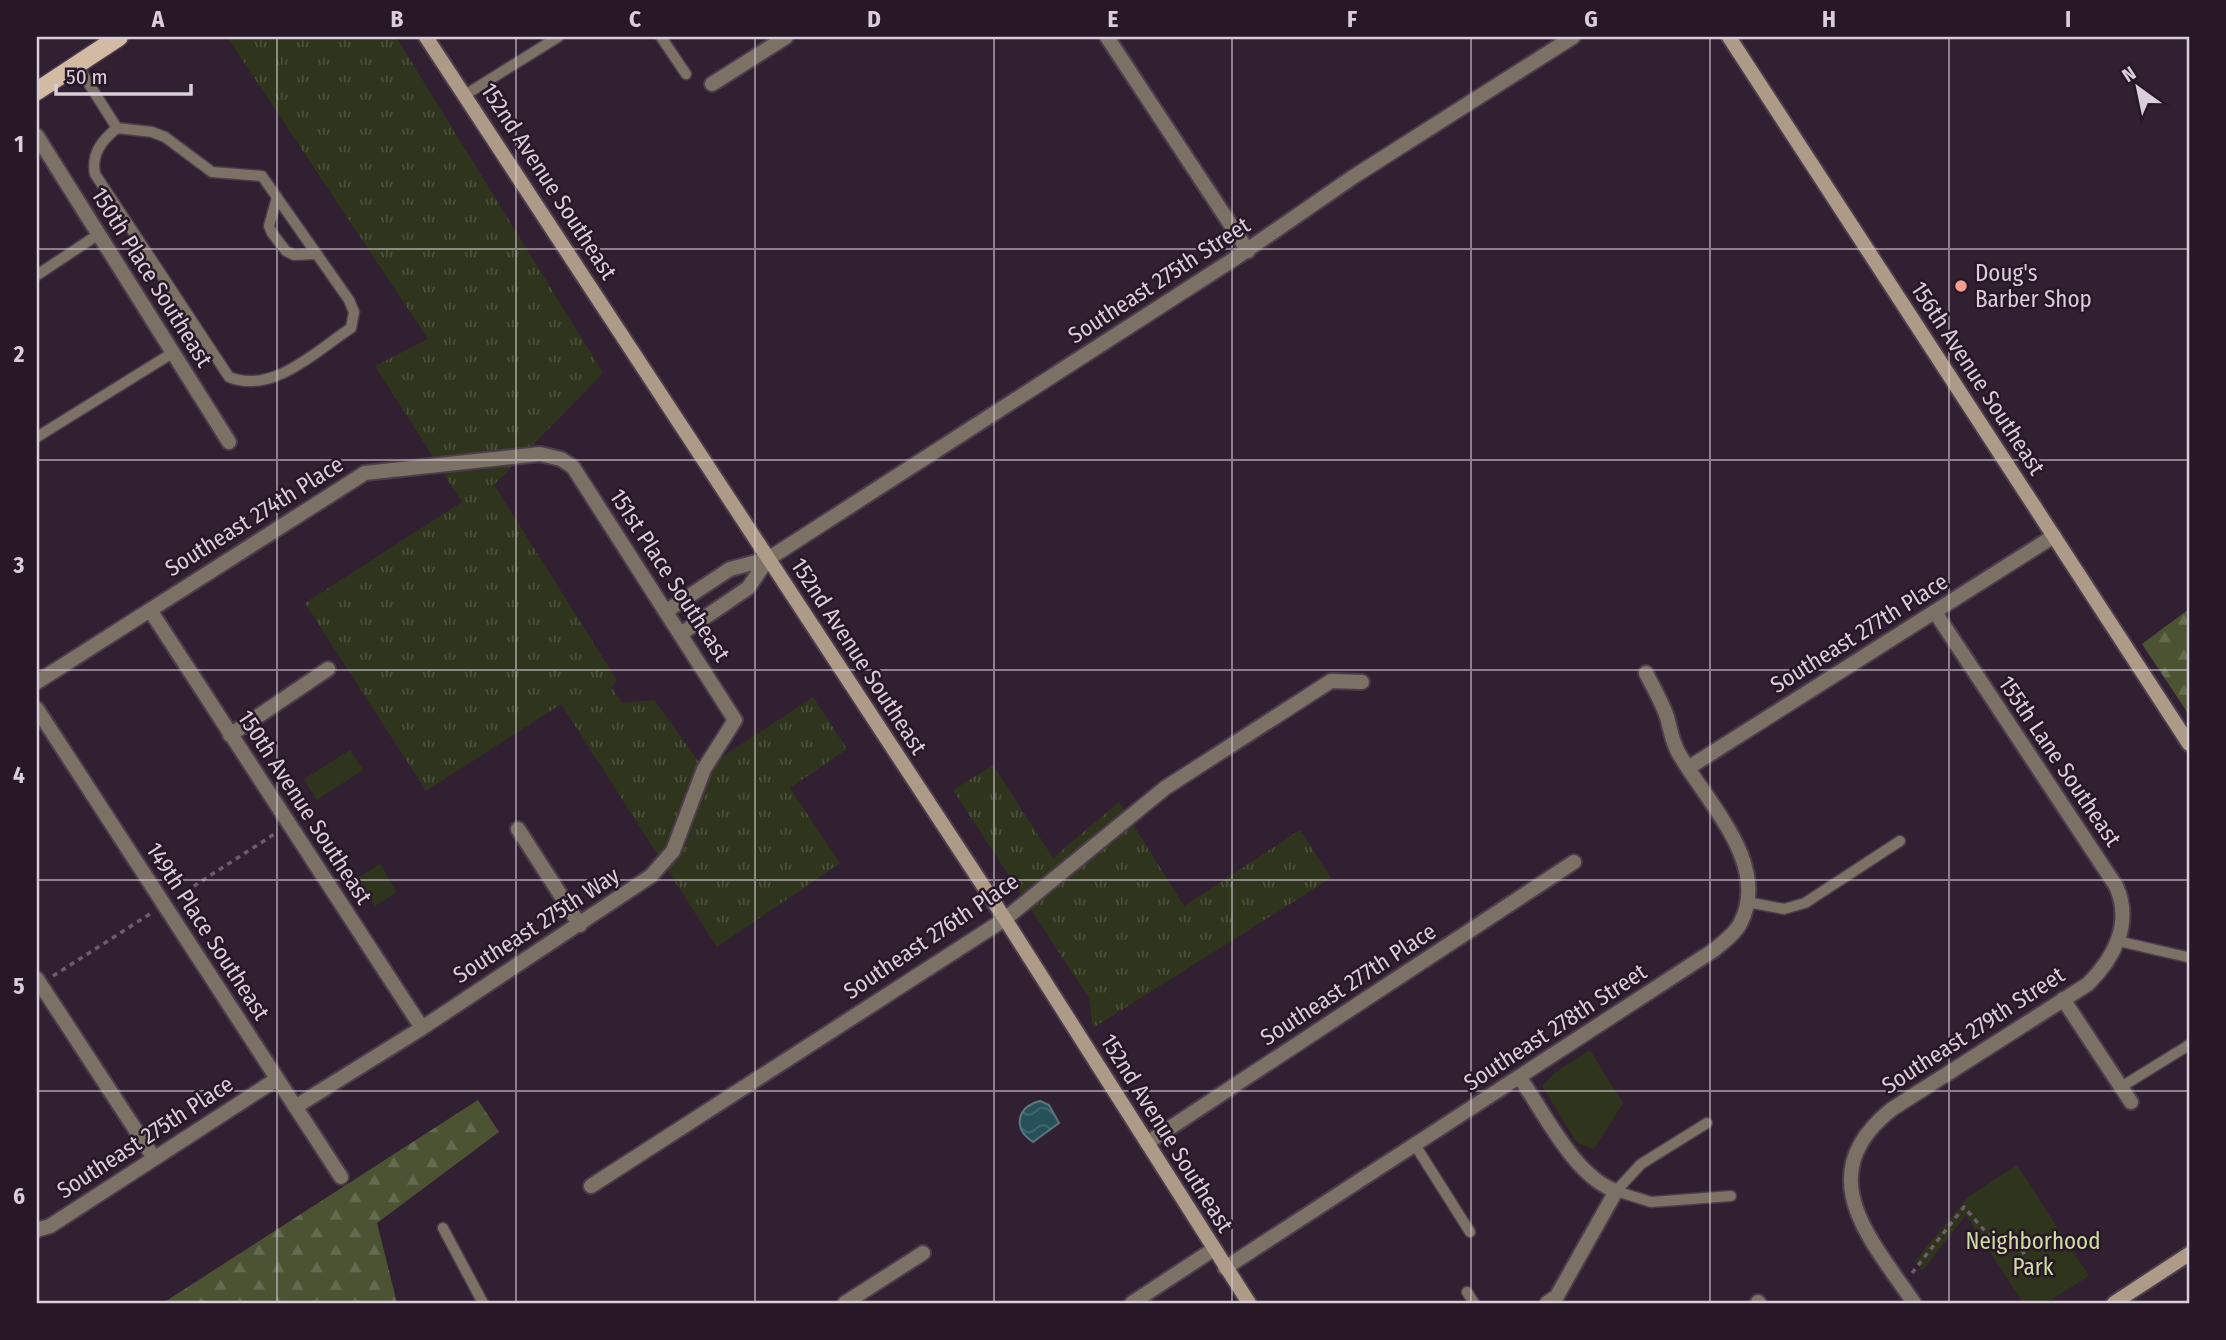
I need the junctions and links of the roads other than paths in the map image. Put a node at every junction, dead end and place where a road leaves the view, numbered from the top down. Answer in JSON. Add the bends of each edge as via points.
{"nodes":[{"id":1,"x":119,"y":37,"type":"edge"},
{"id":2,"x":558,"y":37,"type":"edge"},
{"id":3,"x":661,"y":37,"type":"edge"},
{"id":4,"x":786,"y":37,"type":"edge"},
{"id":5,"x":1107,"y":37,"type":"edge"},
{"id":6,"x":1573,"y":37,"type":"edge"},
{"id":7,"x":1729,"y":37,"type":"edge"},
{"id":8,"x":430,"y":38,"type":"edge"},
{"id":9,"x":77,"y":65,"type":"junction"},
{"id":10,"x":685,"y":74,"type":"dead end"},
{"id":11,"x":712,"y":84,"type":"dead end"},
{"id":12,"x":37,"y":91,"type":"edge"},
{"id":13,"x":466,"y":95,"type":"junction"},
{"id":14,"x":117,"y":128,"type":"junction"},
{"id":15,"x":37,"y":136,"type":"edge"},
{"id":16,"x":276,"y":197,"type":"junction"},
{"id":17,"x":99,"y":234,"type":"junction"},
{"id":18,"x":1248,"y":251,"type":"junction"},
{"id":19,"x":317,"y":254,"type":"junction"},
{"id":20,"x":37,"y":275,"type":"edge"},
{"id":21,"x":174,"y":352,"type":"junction"},
{"id":22,"x":37,"y":437,"type":"edge"},
{"id":23,"x":229,"y":442,"type":"dead end"},
{"id":24,"x":561,"y":459,"type":"joint"},
{"id":25,"x":2054,"y":537,"type":"junction"},
{"id":26,"x":768,"y":559,"type":"junction"},
{"id":27,"x":150,"y":610,"type":"junction"},
{"id":28,"x":667,"y":611,"type":"junction"},
{"id":29,"x":1935,"y":612,"type":"junction"},
{"id":30,"x":682,"y":633,"type":"junction"},
{"id":31,"x":328,"y":669,"type":"dead end"},
{"id":32,"x":1646,"y":673,"type":"dead end"},
{"id":33,"x":37,"y":682,"type":"edge"},
{"id":34,"x":1362,"y":682,"type":"dead end"},
{"id":35,"x":37,"y":709,"type":"edge"},
{"id":36,"x":735,"y":720,"type":"joint"},
{"id":37,"x":230,"y":734,"type":"junction"},
{"id":38,"x":2189,"y":744,"type":"edge"},
{"id":39,"x":1688,"y":768,"type":"junction"},
{"id":40,"x":517,"y":829,"type":"dead end"},
{"id":41,"x":1900,"y":841,"type":"dead end"},
{"id":42,"x":1574,"y":862,"type":"dead end"},
{"id":43,"x":1747,"y":902,"type":"junction"},
{"id":44,"x":1004,"y":919,"type":"junction"},
{"id":45,"x":580,"y":925,"type":"junction"},
{"id":46,"x":2118,"y":941,"type":"junction"},
{"id":47,"x":2187,"y":957,"type":"dead end"},
{"id":48,"x":37,"y":979,"type":"edge"},
{"id":49,"x":2063,"y":999,"type":"junction"},
{"id":50,"x":422,"y":1028,"type":"junction"},
{"id":51,"x":2189,"y":1045,"type":"edge"},
{"id":52,"x":1520,"y":1078,"type":"junction"},
{"id":53,"x":277,"y":1079,"type":"junction"},
{"id":54,"x":2122,"y":1087,"type":"junction"},
{"id":55,"x":2132,"y":1102,"type":"dead end"},
{"id":56,"x":295,"y":1107,"type":"junction"},
{"id":57,"x":1707,"y":1123,"type":"dead end"},
{"id":58,"x":1147,"y":1143,"type":"junction"},
{"id":59,"x":1415,"y":1145,"type":"junction"},
{"id":60,"x":154,"y":1158,"type":"junction"},
{"id":61,"x":341,"y":1177,"type":"dead end"},
{"id":62,"x":591,"y":1186,"type":"dead end"},
{"id":63,"x":1616,"y":1191,"type":"junction"},
{"id":64,"x":1731,"y":1196,"type":"dead end"},
{"id":65,"x":443,"y":1228,"type":"dead end"},
{"id":66,"x":37,"y":1230,"type":"edge"},
{"id":67,"x":1470,"y":1232,"type":"dead end"},
{"id":68,"x":1213,"y":1249,"type":"junction"},
{"id":69,"x":923,"y":1253,"type":"dead end"},
{"id":70,"x":2189,"y":1254,"type":"edge"},
{"id":71,"x":1225,"y":1268,"type":"junction"},
{"id":72,"x":1467,"y":1293,"type":"dead end"},
{"id":73,"x":483,"y":1303,"type":"edge"},
{"id":74,"x":845,"y":1303,"type":"edge"},
{"id":75,"x":1132,"y":1303,"type":"edge"},
{"id":76,"x":1249,"y":1303,"type":"edge"},
{"id":77,"x":1474,"y":1303,"type":"edge"},
{"id":78,"x":1547,"y":1303,"type":"edge"},
{"id":79,"x":1914,"y":1303,"type":"edge"},
{"id":80,"x":2114,"y":1303,"type":"edge"}],
"edges":[{"from":1,"to":9,"type":"main road"},
{"from":2,"to":13,"type":"lane"},
{"from":3,"to":10,"type":"lane"},
{"from":4,"to":11,"type":"street"},
{"from":5,"to":18,"type":"street"},
{"from":6,"to":18,"type":"street","name":"Southeast 275th Street","via":[[1353,177]]},
{"from":7,"to":25,"type":"street","name":"156th Avenue Southeast"},
{"from":8,"to":13,"type":"street","name":"152nd Avenue Southeast"},
{"from":9,"to":12,"type":"main road"},
{"from":9,"to":14,"type":"lane"},
{"from":13,"to":26,"type":"street","name":"152nd Avenue Southeast"},
{"from":14,"to":16,"type":"lane","via":[[152,131],[165,137],[212,172],[262,176]]},
{"from":14,"to":19,"type":"lane","via":[[96,153],[95,174],[229,377],[251,383],[279,375],[351,328],[354,312],[349,300]]},
{"from":15,"to":17,"type":"street","name":"150th Place Southeast"},
{"from":16,"to":19,"type":"lane"},
{"from":16,"to":19,"type":"lane","via":[[268,226],[272,233],[294,255]]},
{"from":17,"to":20,"type":"lane"},
{"from":17,"to":21,"type":"street","name":"150th Place Southeast"},
{"from":18,"to":26,"type":"street","name":"Southeast 275th Street"},
{"from":21,"to":22,"type":"lane"},
{"from":21,"to":23,"type":"street","name":"150th Place Southeast"},
{"from":24,"to":27,"type":"street","name":"Southeast 274th Place","via":[[540,454],[365,473]]},
{"from":24,"to":28,"type":"street","name":"151st Place Southeast","via":[[573,467]]},
{"from":25,"to":29,"type":"street","name":"Southeast 277th Place"},
{"from":25,"to":38,"type":"street","name":"156th Avenue Southeast"},
{"from":26,"to":28,"type":"street","name":"Southeast 275th Street","via":[[730,569]]},
{"from":26,"to":30,"type":"street","name":"Southeast 275th Street","via":[[748,589]]},
{"from":26,"to":44,"type":"street","name":"152nd Avenue Southeast"},
{"from":27,"to":33,"type":"street","name":"Southeast 274th Place"},
{"from":27,"to":37,"type":"street","name":"150th Avenue Southeast"},
{"from":28,"to":30,"type":"street","name":"151st Place Southeast"},
{"from":29,"to":39,"type":"street","name":"Southeast 277th Place"},
{"from":29,"to":46,"type":"street","name":"155th Lane Southeast","via":[[2116,886],[2124,903]]},
{"from":30,"to":36,"type":"street","name":"151st Place Southeast"},
{"from":31,"to":37,"type":"street"},
{"from":32,"to":39,"type":"street"},
{"from":34,"to":44,"type":"street","name":"Southeast 276th Place","via":[[1331,681],[1165,788]]},
{"from":35,"to":53,"type":"street","name":"149th Place Southeast"},
{"from":36,"to":45,"type":"street","name":"Southeast 275th Way","via":[[704,769],[673,851],[651,876]]},
{"from":37,"to":50,"type":"street","name":"150th Avenue Southeast"},
{"from":39,"to":43,"type":"street","via":[[1737,845],[1749,875]]},
{"from":40,"to":45,"type":"street"},
{"from":41,"to":43,"type":"lane","via":[[1805,903],[1784,908]]},
{"from":42,"to":58,"type":"street","name":"Southeast 277th Place"},
{"from":43,"to":52,"type":"street","name":"Southeast 278th Street","via":[[1740,926],[1714,950]]},
{"from":44,"to":58,"type":"street","name":"152nd Avenue Southeast"},
{"from":44,"to":62,"type":"street","name":"Southeast 276th Place"},
{"from":45,"to":50,"type":"street","name":"Southeast 275th Way"},
{"from":46,"to":47,"type":"lane"},
{"from":46,"to":49,"type":"street","name":"Southeast 279th Street","via":[[2108,964],[2088,984]]},
{"from":48,"to":60,"type":"street"},
{"from":49,"to":54,"type":"street"},
{"from":49,"to":79,"type":"street","name":"Southeast 279th Street","via":[[1875,1122],[1855,1160],[1850,1180],[1858,1221]]},
{"from":50,"to":56,"type":"street","name":"Southeast 275th Way"},
{"from":51,"to":54,"type":"lane"},
{"from":52,"to":59,"type":"street","name":"Southeast 278th Street"},
{"from":52,"to":63,"type":"street","via":[[1583,1171],[1598,1185]]},
{"from":53,"to":56,"type":"street","name":"149th Place Southeast"},
{"from":53,"to":60,"type":"street","name":"Southeast 275th Place"},
{"from":54,"to":55,"type":"street"},
{"from":56,"to":61,"type":"street","name":"149th Place Southeast"},
{"from":57,"to":63,"type":"lane","via":[[1642,1164]]},
{"from":58,"to":68,"type":"street","name":"152nd Avenue Southeast"},
{"from":59,"to":67,"type":"lane"},
{"from":59,"to":71,"type":"street","name":"Southeast 278th Street"},
{"from":60,"to":66,"type":"street","name":"Southeast 275th Place"},
{"from":63,"to":64,"type":"lane","via":[[1651,1202]]},
{"from":63,"to":78,"type":"street","via":[[1557,1296]]},
{"from":65,"to":73,"type":"lane"},
{"from":68,"to":71,"type":"street","name":"152nd Avenue Southeast"},
{"from":68,"to":75,"type":"street"},
{"from":69,"to":74,"type":"street"},
{"from":70,"to":80,"type":"street"},
{"from":71,"to":76,"type":"street","name":"152nd Avenue Southeast"},
{"from":72,"to":77,"type":"lane"}]}
